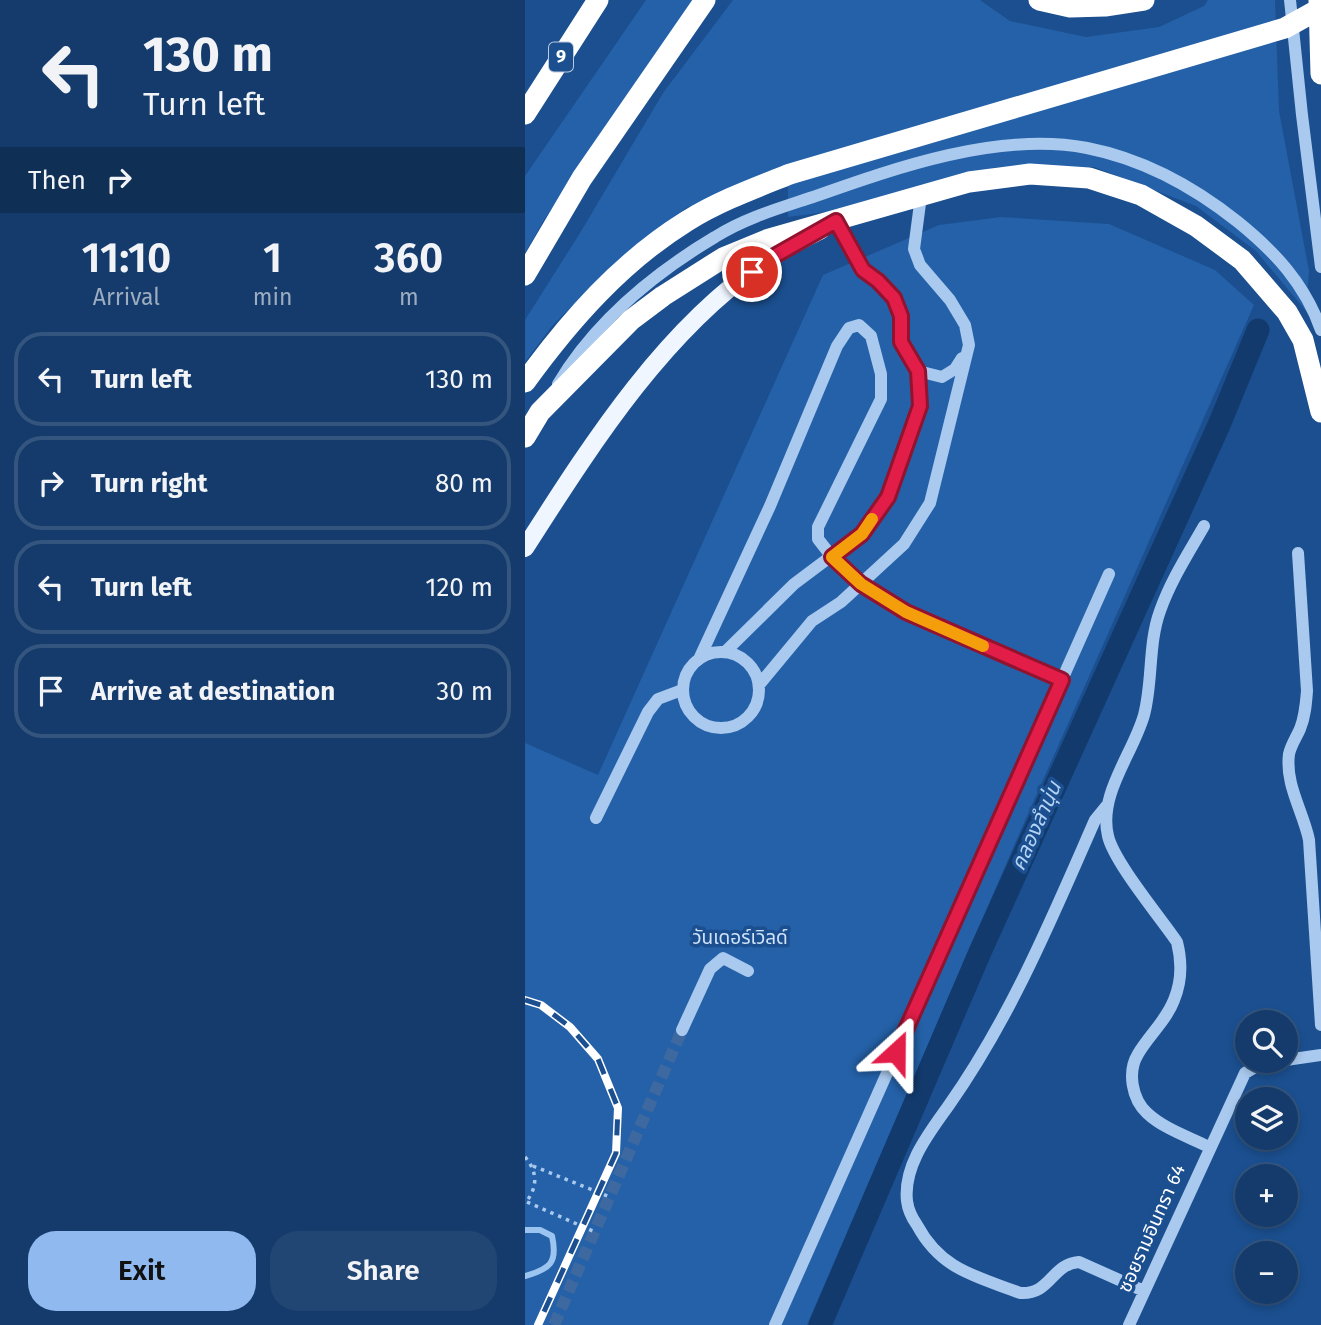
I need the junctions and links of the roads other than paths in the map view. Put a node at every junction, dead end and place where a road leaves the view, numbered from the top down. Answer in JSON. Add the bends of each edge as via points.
{"nodes":[{"id":1,"x":598,"y":0,"type":"edge"},
{"id":2,"x":705,"y":0,"type":"edge"},
{"id":3,"x":1039,"y":0,"type":"edge"},
{"id":4,"x":1144,"y":0,"type":"edge"},
{"id":5,"x":1290,"y":0,"type":"edge"},
{"id":6,"x":1319,"y":0,"type":"edge"},
{"id":7,"x":1321,"y":8,"type":"edge"},
{"id":8,"x":1321,"y":74,"type":"edge"},
{"id":9,"x":525,"y":114,"type":"edge"},
{"id":10,"x":921,"y":196,"type":"junction"},
{"id":11,"x":836,"y":221,"type":"junction"},
{"id":12,"x":1321,"y":267,"type":"edge"},
{"id":13,"x":525,"y":275,"type":"edge"},
{"id":14,"x":1321,"y":330,"type":"edge"},
{"id":15,"x":969,"y":345,"type":"junction"},
{"id":16,"x":918,"y":371,"type":"junction"},
{"id":17,"x":525,"y":382,"type":"edge"},
{"id":18,"x":540,"y":412,"type":"junction"},
{"id":19,"x":1321,"y":412,"type":"edge"},
{"id":20,"x":525,"y":437,"type":"edge"},
{"id":21,"x":1204,"y":526,"type":"dead end"},
{"id":22,"x":525,"y":548,"type":"edge"},
{"id":23,"x":1298,"y":553,"type":"dead end"},
{"id":24,"x":832,"y":557,"type":"junction"},
{"id":25,"x":1109,"y":574,"type":"dead end"},
{"id":26,"x":861,"y":584,"type":"junction"},
{"id":27,"x":725,"y":652,"type":"junction"},
{"id":28,"x":700,"y":657,"type":"junction"},
{"id":29,"x":1062,"y":680,"type":"junction"},
{"id":30,"x":759,"y":685,"type":"junction"},
{"id":31,"x":682,"y":690,"type":"junction"},
{"id":32,"x":1108,"y":804,"type":"junction"},
{"id":33,"x":596,"y":818,"type":"dead end"},
{"id":34,"x":748,"y":971,"type":"dead end"},
{"id":35,"x":1321,"y":1025,"type":"edge"},
{"id":36,"x":682,"y":1030,"type":"tunnel mouth"},
{"id":37,"x":1321,"y":1055,"type":"edge"},
{"id":38,"x":1298,"y":1058,"type":"edge"},
{"id":39,"x":1244,"y":1073,"type":"edge"},
{"id":40,"x":1209,"y":1147,"type":"junction"},
{"id":41,"x":1144,"y":1291,"type":"junction"},
{"id":42,"x":775,"y":1325,"type":"edge"},
{"id":43,"x":1129,"y":1325,"type":"edge"}],
"edges":[{"from":1,"to":9,"type":"highway","number":"9"},
{"from":2,"to":13,"type":"highway","via":[[582,177]]},
{"from":3,"to":4,"type":"highway","via":[[1070,8]]},
{"from":5,"to":12,"type":"street"},
{"from":6,"to":8,"type":"highway"},
{"from":7,"to":17,"type":"highway","via":[[1285,28],[790,174],[716,205],[632,260],[556,339]]},
{"from":10,"to":11,"type":"highway"},
{"from":10,"to":15,"type":"street","via":[[914,248],[920,265],[965,325]]},
{"from":10,"to":19,"type":"highway","via":[[969,182],[1031,174],[1089,178],[1141,195],[1196,226],[1242,260],[1287,312],[1303,340]]},
{"from":11,"to":16,"type":"street","via":[[863,270],[894,298],[901,316],[901,342]]},
{"from":11,"to":18,"type":"highway","via":[[769,239],[723,258],[663,296],[631,320]]},
{"from":11,"to":22,"type":"main road","via":[[769,259],[696,320],[643,377],[585,453]]},
{"from":14,"to":18,"type":"street","via":[[1313,306],[1279,259],[1217,205],[1159,171],[1086,148],[983,149],[905,167],[780,208],[716,236],[659,274],[613,314],[585,343]]},
{"from":15,"to":16,"type":"street","via":[[955,369],[942,377]]},
{"from":15,"to":26,"type":"street","via":[[930,503],[904,544]]},
{"from":16,"to":24,"type":"street","via":[[920,406],[888,497],[862,534]]},
{"from":18,"to":20,"type":"highway"},
{"from":21,"to":32,"type":"street","via":[[1159,613],[1144,713]]},
{"from":23,"to":35,"type":"street","via":[[1307,691],[1306,712],[1289,764],[1290,783],[1309,840]]},
{"from":24,"to":26,"type":"street"},
{"from":24,"to":27,"type":"street","via":[[794,584]]},
{"from":24,"to":28,"type":"street","via":[[818,539],[818,527],[881,399],[881,374],[871,336],[859,325],[849,328],[837,346]]},
{"from":25,"to":29,"type":"street"},
{"from":26,"to":29,"type":"street","via":[[906,612]]},
{"from":26,"to":30,"type":"street","via":[[812,621]]},
{"from":27,"to":28,"type":"street"},
{"from":27,"to":30,"type":"street","via":[[748,663]]},
{"from":28,"to":31,"type":"street","via":[[684,677]]},
{"from":29,"to":42,"type":"street"},
{"from":30,"to":31,"type":"street","via":[[759,697],[747,719],[724,729],[699,722],[690,714]]},
{"from":31,"to":33,"type":"street","via":[[658,699],[648,712]]},
{"from":32,"to":40,"type":"street","via":[[1108,836],[1115,854],[1177,942],[1181,957],[1175,1000],[1133,1067],[1137,1102],[1161,1123]]},
{"from":32,"to":41,"type":"street","via":[[1095,820],[1002,1022],[917,1153],[907,1201],[923,1237],[942,1259],[1020,1293],[1037,1291],[1068,1263],[1079,1262]]},
{"from":34,"to":36,"type":"street","via":[[723,958],[710,969]]},
{"from":37,"to":38,"type":"street"},
{"from":39,"to":40,"type":"street","name":"ซอยรามอินทรา 64"},
{"from":40,"to":41,"type":"street","name":"ซอยรามอินทรา 64"},
{"from":41,"to":43,"type":"street","name":"ซอยรามอินทรา 64"}]}
